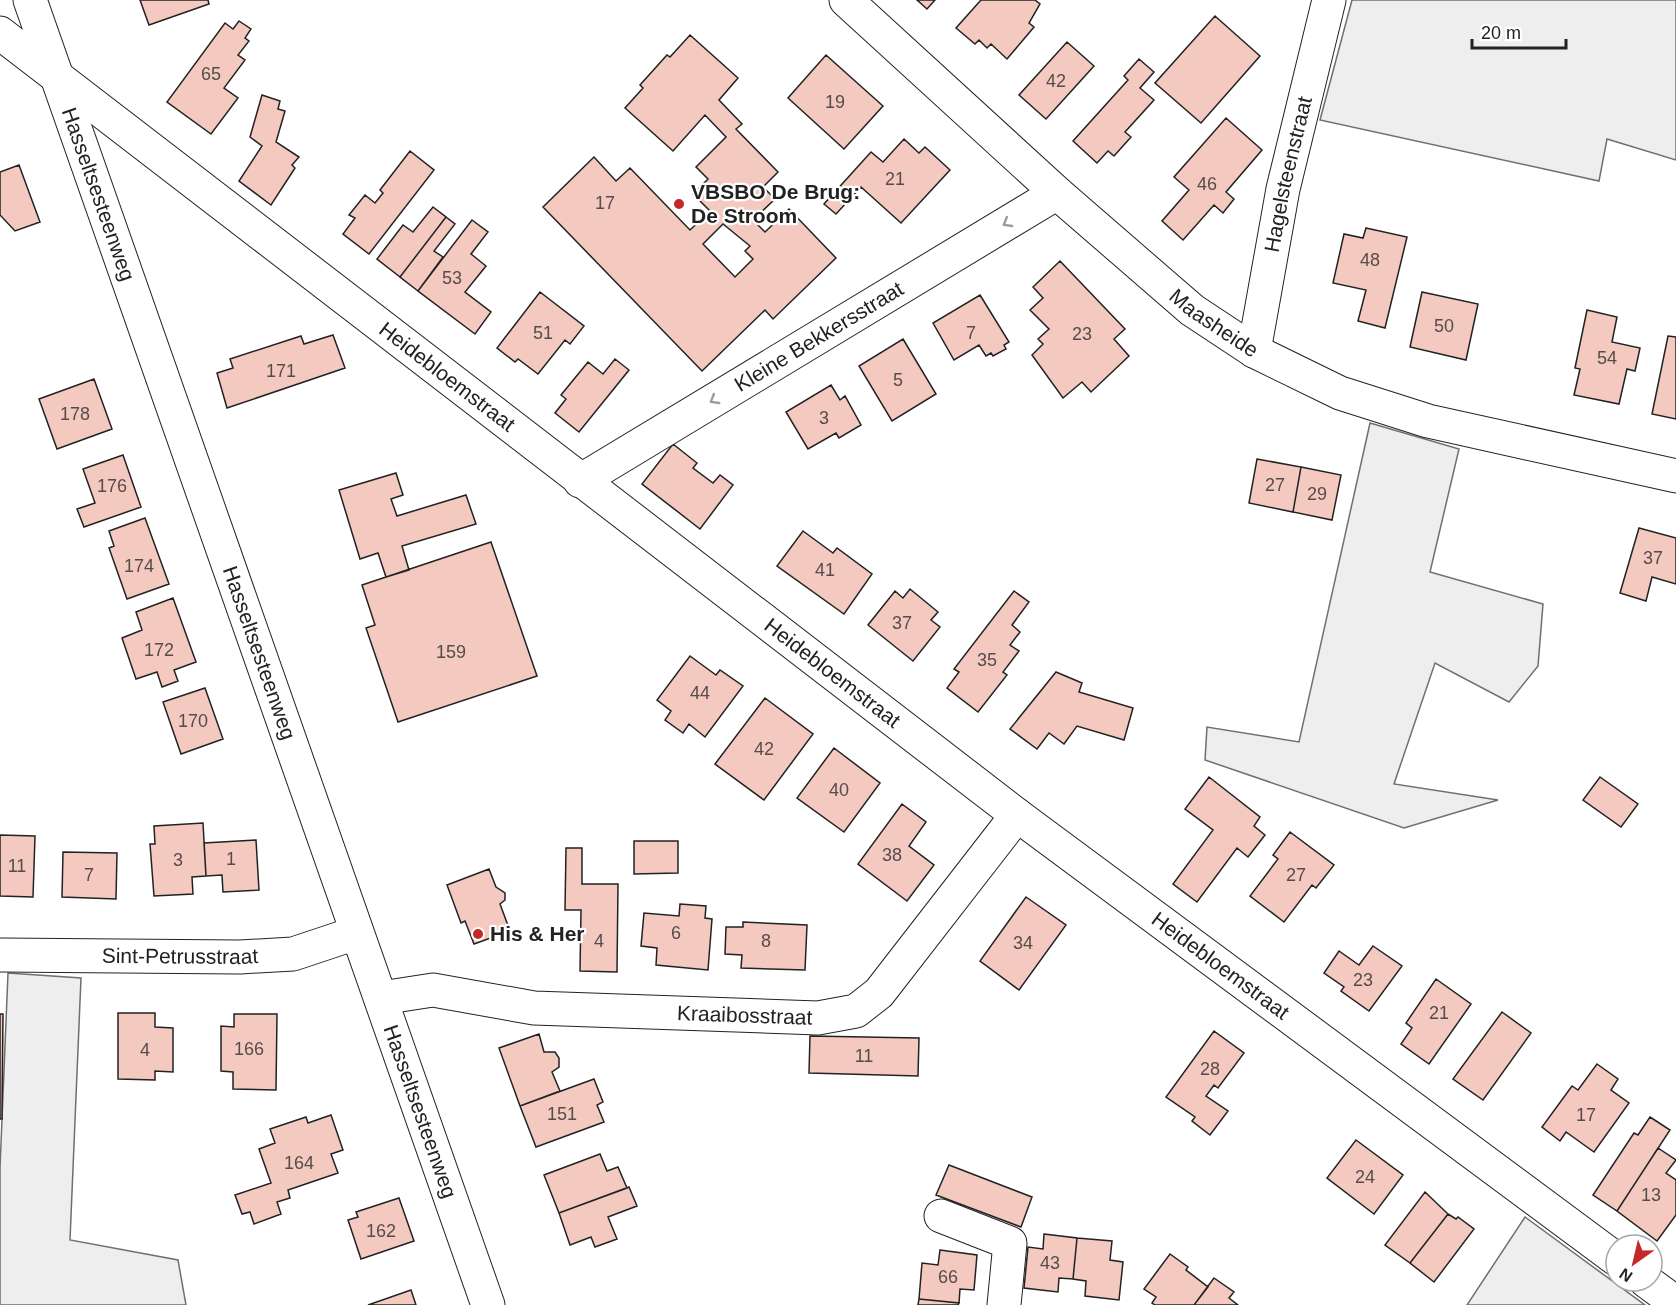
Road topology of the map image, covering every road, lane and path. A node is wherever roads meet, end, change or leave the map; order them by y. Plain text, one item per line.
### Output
1 (30, 0) edge
2 (846, 0) edge
3 (1329, 0) edge
4 (0, 33) edge
5 (57, 75) junction
6 (1057, 193) junction
7 (1254, 351) junction
8 (1676, 476) edge
9 (580, 482) junction
10 (1017, 815) junction
11 (356, 933) junction
12 (0, 955) edge
13 (381, 998) junction
14 (940, 1216) dead end
15 (1604, 1249) edge
16 (1662, 1293) edge
17 (1676, 1303) edge
18 (488, 1305) edge
19 (1004, 1305) edge

1 - 5 street, Hasseltsesteenweg
2 - 6 street, Maasheide
3 - 7 street, Hagelsteenstraat
4 - 5 street, Heidebloemstraat
5 - 9 street, Heidebloemstraat
5 - 11 street, Hasseltsesteenweg
6 - 7 street, Maasheide
6 -> 9 street, Kleine Bekkersstraat
7 - 8 street, Maasheide
9 - 10 street, Heidebloemstraat
10 - 13 street, Kraaibosstraat
10 - 15 street, Heidebloemstraat
11 - 12 street, Sint-Petrusstraat
11 - 13 street, Hasseltsesteenweg
13 - 18 street, Hasseltsesteenweg
14 - 19 street
16 - 17 street

